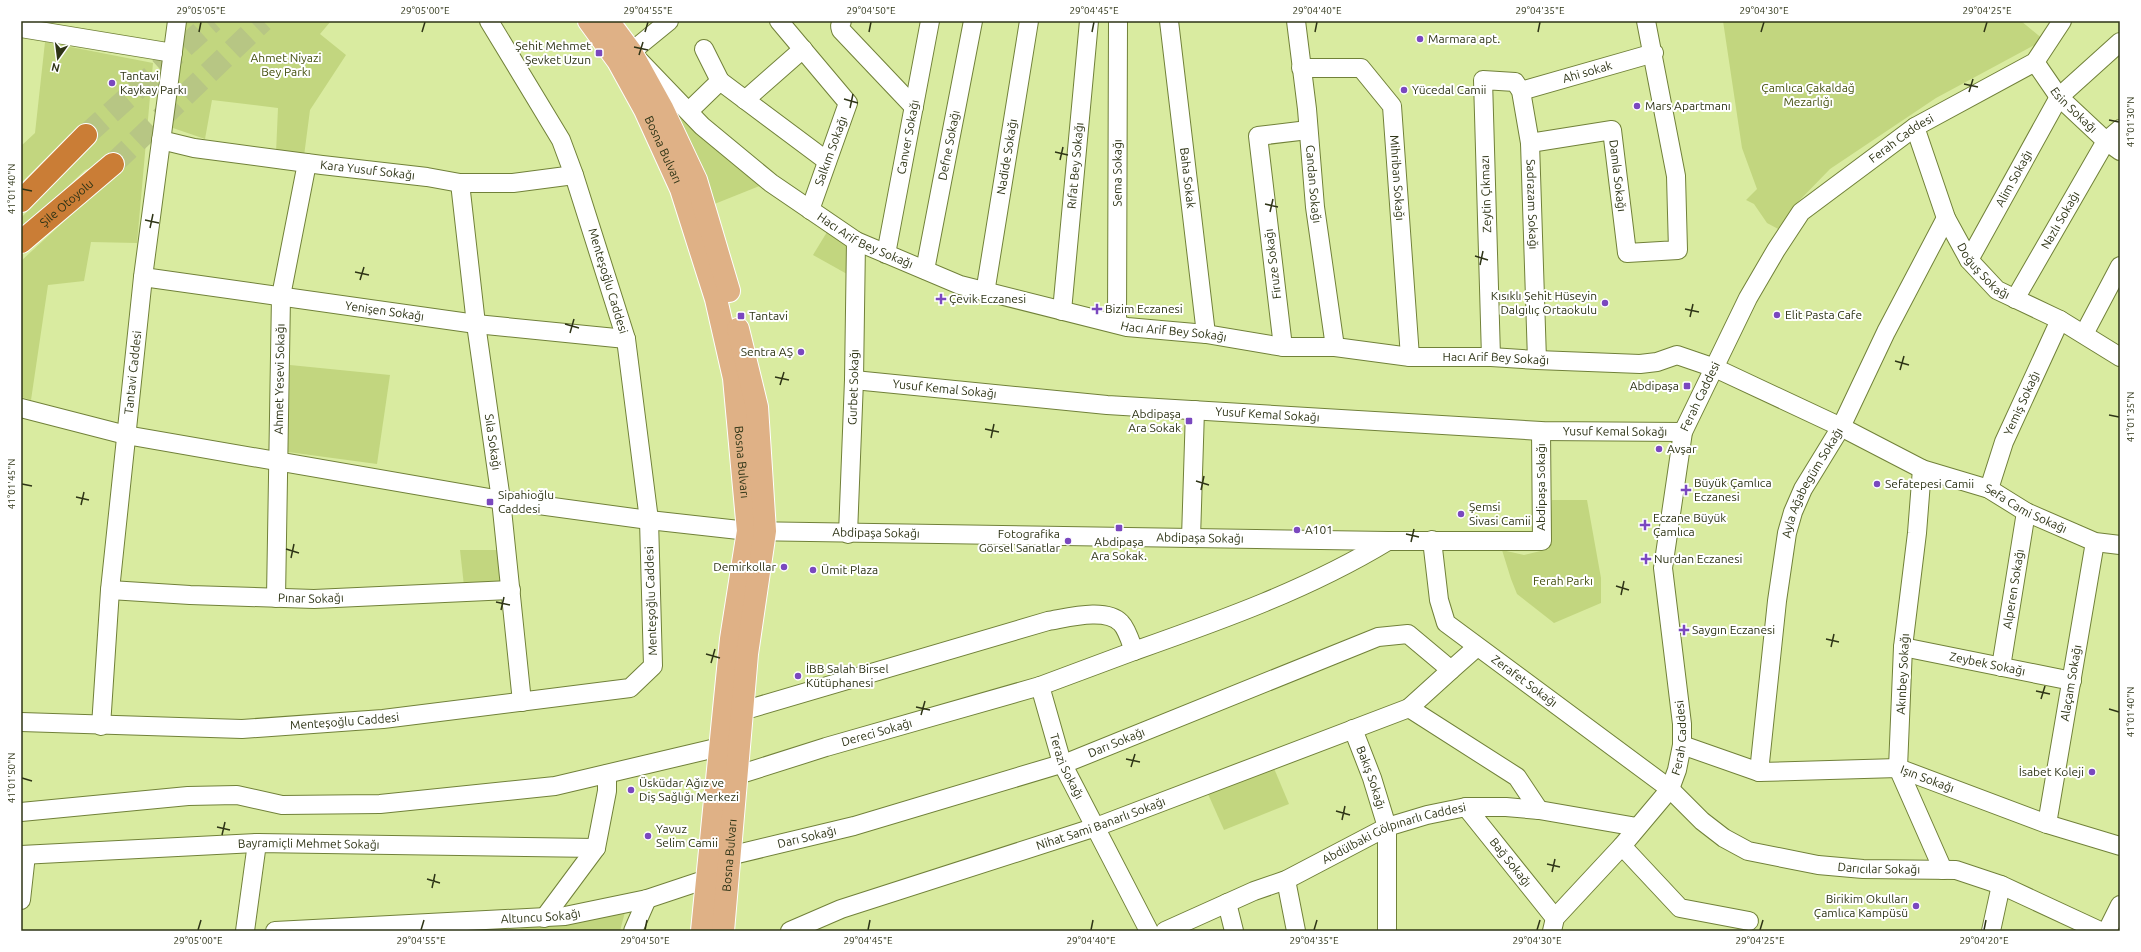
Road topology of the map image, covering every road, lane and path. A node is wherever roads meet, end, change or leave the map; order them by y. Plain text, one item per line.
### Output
1 (177, 21) edge
2 (489, 21) edge
3 (589, 21) edge
4 (608, 21) edge
5 (669, 21) edge
6 (779, 21) edge
7 (842, 21) edge
8 (930, 21) edge
9 (973, 21) edge
10 (1029, 21) edge
11 (1089, 21) edge
12 (1118, 21) edge
13 (1170, 21) edge
14 (1296, 21) edge
15 (1646, 21) edge
16 (2062, 21) edge
17 (21, 28) edge
18 (2120, 42) edge
19 (704, 49) dead end
20 (803, 49) junction
21 (631, 52) junction
22 (173, 53) junction
23 (1654, 53) junction
24 (2035, 62) junction
25 (1301, 68) junction
26 (720, 81) junction
27 (1521, 91) junction
28 (2059, 97) junction
29 (745, 100) junction
30 (914, 107) junction
31 (689, 111) junction
32 (1915, 127) junction
33 (2120, 128) edge
34 (1308, 130) junction
35 (86, 135) tunnel mouth
36 (162, 140) junction
37 (1530, 143) junction
38 (2113, 146) edge
39 (827, 161) junction
40 (307, 163) junction
41 (113, 164) tunnel mouth
42 (574, 175) junction
43 (460, 183) junction
44 (21, 201) edge
45 (810, 210) junction
46 (1946, 218) junction
47 (856, 241) junction
48 (21, 242) edge
49 (886, 254) junction
50 (1969, 260) junction
51 (2120, 266) edge
52 (925, 270) junction
53 (143, 277) junction
54 (986, 293) junction
55 (281, 296) junction
56 (2015, 300) junction
57 (1062, 311) junction
58 (2060, 320) junction
59 (476, 324) junction
60 (1117, 324) junction
61 (1206, 334) junction
62 (2084, 334) junction
63 (626, 339) junction
64 (1283, 347) junction
65 (1335, 347) junction
66 (1677, 355) joint
67 (1410, 357) junction
68 (1491, 357) junction
69 (2120, 357) edge
70 (1537, 360) junction
71 (1715, 368) junction
72 (854, 380) junction
73 (21, 408) edge
74 (1195, 410) junction
75 (1841, 427) junction
76 (1541, 431) junction
77 (1682, 432) junction
78 (126, 435) junction
79 (278, 460) junction
80 (1922, 469) junction
81 (1990, 489) junction
82 (501, 500) junction
83 (2026, 512) junction
84 (649, 520) junction
85 (757, 531) junction
86 (848, 534) junction
87 (1191, 538) junction
88 (1432, 540) junction
89 (1388, 541) junction
90 (2095, 542) junction
91 (2120, 545) edge
92 (110, 590) junction
93 (511, 590) junction
94 (276, 598) junction
95 (1477, 646) junction
96 (1902, 647) junction
97 (1134, 651) junction
98 (2001, 667) junction
99 (1451, 670) junction
100 (2072, 681) junction
101 (1040, 686) junction
102 (522, 702) junction
103 (1409, 708) junction
104 (742, 711) junction
105 (21, 722) edge
106 (101, 726) junction
107 (1353, 729) junction
108 (1682, 745) junction
109 (720, 747) junction
110 (1062, 763) junction
111 (1898, 768) junction
112 (1759, 772) junction
113 (607, 774) junction
114 (738, 775) junction
115 (1670, 789) junction
116 (1466, 807) junction
117 (1540, 810) junction
118 (21, 812) edge
119 (2047, 824) junction
120 (1637, 826) junction
121 (1096, 827) junction
122 (1387, 827) junction
123 (257, 844) junction
124 (1622, 846) junction
125 (2120, 846) edge
126 (596, 848) junction
127 (23, 855) edge
128 (729, 856) junction
129 (1943, 870) junction
130 (707, 880) junction
131 (1286, 880) junction
132 (2001, 885) junction
133 (646, 899) junction
134 (21, 900) edge
135 (1226, 903) junction
136 (2120, 905) edge
137 (544, 918) junction
138 (1749, 921) dead end
139 (1554, 924) edge
140 (245, 931) edge
141 (275, 931) edge
142 (634, 931) edge
143 (702, 931) edge
144 (723, 931) edge
145 (790, 931) edge
146 (1149, 931) edge
147 (1165, 931) edge
148 (1234, 931) edge
149 (1296, 931) edge
150 (1387, 931) edge
151 (1991, 931) edge
152 (2100, 931) edge
153 (2107, 931) edge

1 - 22 street, Tantavi Caddesi
2 - 42 street, Menteşoğlu Caddesi
3 - 85 main road, Bosna Bulvarı
4 - 21 main road, Bosna Bulvarı
5 - 21 street
6 - 20 street, Salkım Sokağı
7 - 30 street
8 - 30 street, Canver Sokağı
9 - 52 street, Defne Sokağı
10 - 54 street, Nadide Sokağı
11 - 57 street, Rıfat Bey Sokağı
12 - 60 street, Sema Sokağı
13 - 61 street, Baha Sokak
14 - 25 street, Candan Sokağı
15 - 23 street
16 - 24 street, Ferah Caddesi
17 - 22 street
18 - 28 street, Alim Sokağı
19 - 26 street
20 - 29 street
20 - 39 street, Salkım Sokağı
21 - 31 street, Hacı Arif Bey Sokağı
21 - 85 main road, Bosna Bulvarı
22 - 36 street, Tantavi Caddesi
23 - 27 street, Ahi sokak
23 - 37 street, Damla Sokağı
24 - 28 street, Esin Sokağı
24 - 32 street, Ferah Caddesi
25 - 34 street, Candan Sokağı
25 - 67 street, Mihriban Sokağı
26 - 29 street
26 - 31 street
27 - 37 street, Sadrazam Sokağı
27 - 68 street, Zeytin Çıkmazı
28 - 38 street, Esin Sokağı
28 - 50 street, Alim Sokağı
29 - 39 street
30 - 49 street, Canver Sokağı
31 - 45 street, Hacı Arif Bey Sokağı
32 - 46 street, Doğuş Sokağı
32 - 71 street, Ferah Caddesi
33 - 38 street, Nazlı Sokağı
34 - 64 street, Firuze Sokağı
34 - 65 street, Candan Sokağı
35 - 44 highway
36 - 40 street, Kara Yusuf Sokağı
36 - 53 street, Tantavi Caddesi
37 - 70 street, Sadrazam Sokağı
38 - 56 street, Nazlı Sokağı
39 - 45 street, Salkım Sokağı
40 - 43 street, Kara Yusuf Sokağı
40 - 55 street, Ahmet Yesevi Sokağı
41 - 48 highway, Şile Otoyolu
42 - 43 street, Kara Yusuf Sokağı
42 - 63 street, Menteşoğlu Caddesi
43 - 59 street, Sıla Sokağı
45 - 47 street, Hacı Arif Bey Sokağı
46 - 50 street, Doğuş Sokağı
46 - 75 street, Ayla Ağabegüm Sokağı
47 - 49 street, Hacı Arif Bey Sokağı
47 - 72 street, Gurbet Sokağı
49 - 52 street, Hacı Arif Bey Sokağı
50 - 56 street, Doğuş Sokağı
51 - 62 street
52 - 54 street, Hacı Arif Bey Sokağı
53 - 55 street, Yenişen Sokağı
53 - 78 street, Tantavi Caddesi
54 - 57 street, Hacı Arif Bey Sokağı
55 - 59 street, Yenişen Sokağı
55 - 79 street, Ahmet Yesevi Sokağı
56 - 58 street, Doğuş Sokağı
57 - 60 street, Hacı Arif Bey Sokağı
58 - 62 street, Doğuş Sokağı
58 - 81 street, Yemiş Sokağı
59 - 63 street, Yenişen Sokağı
59 - 82 street, Sıla Sokağı
60 - 61 street, Hacı Arif Bey Sokağı
61 - 64 street, Hacı Arif Bey Sokağı
62 - 69 street, Doğuş Sokağı
63 - 84 street, Menteşoğlu Caddesi
64 - 65 street, Hacı Arif Bey Sokağı
65 - 67 street, Hacı Arif Bey Sokağı
66 - 70 street, Hacı Arif Bey Sokağı
66 - 71 street, Sefa Cami Sokağı
67 - 68 street, Hacı Arif Bey Sokağı
68 - 70 street, Hacı Arif Bey Sokağı
71 - 75 street, Sefa Cami Sokağı
71 - 77 street, Ferah Caddesi
72 - 74 street, Yusuf Kemal Sokağı
72 - 86 street, Gurbet Sokağı
73 - 78 street, Abdipaşa Sokağı
74 - 76 street, Yusuf Kemal Sokağı
74 - 87 street
75 - 80 street, Sefa Cami Sokağı
75 - 112 street, Ayla Ağabegüm Sokağı
76 - 77 street, Yusuf Kemal Sokağı
76 - 88 street, Abdipaşa Sokağı
77 - 108 street, Ferah Caddesi
78 - 79 street, Abdipaşa Sokağı
78 - 92 street, Tantavi Caddesi
79 - 82 street, Abdipaşa Sokağı
79 - 94 street, Ahmet Yesevi Sokağı
80 - 81 street, Sefa Cami Sokağı
80 - 96 street, Akınbey Sokağı
81 - 83 street, Sefa Cami Sokağı
82 - 84 street, Abdipaşa Sokağı
82 - 93 street, Sıla Sokağı
83 - 90 street, Sefa Cami Sokağı
83 - 98 street, Alperen Sokağı
84 - 85 street, Abdipaşa Sokağı
84 - 102 street, Menteşoğlu Caddesi
85 - 86 street, Abdipaşa Sokağı
85 - 104 main road, Bosna Bulvarı
85 - 109 main road, Bosna Bulvarı
86 - 87 street, Abdipaşa Sokağı
87 - 89 street, Abdipaşa Sokağı
88 - 89 street, Abdipaşa Sokağı
88 - 95 street, Zerafet Sokağı
89 - 97 street
90 - 91 street, Sefa Cami Sokağı
90 - 100 street, Alaçam Sokağı
92 - 94 street, Pınar Sokağı
92 - 106 street, Tantavi Caddesi
93 - 94 street, Pınar Sokağı
93 - 102 street, Sıla Sokağı
95 - 99 street
95 - 115 street, Zerafet Sokağı
96 - 98 street, Zeybek Sokağı
96 - 111 street, Akınbey Sokağı
97 - 101 street
97 - 104 street
98 - 100 street, Zeybek Sokağı
99 - 103 street, Nihat Sami Banarlı Sokağı
99 - 110 street, Darı Sokağı
100 - 119 street, Alaçam Sokağı
101 - 110 street, Terazi Sokağı
101 - 114 street, Dereci Sokağı
102 - 106 street, Menteşoğlu Caddesi
103 - 107 street, Nihat Sami Banarlı Sokağı
103 - 117 street
104 - 114 main road, Bosna Bulvarı
105 - 106 street, Menteşoğlu Caddesi
107 - 121 street, Nihat Sami Banarlı Sokağı
107 - 122 street, Bakış Sokağı
108 - 112 street, Işın Sokağı
108 - 115 street, Ferah Caddesi
109 - 113 street
109 - 130 main road, Bosna Bulvarı
110 - 121 street, Terazi Sokağı
110 - 128 street, Darı Sokağı
111 - 112 street, Işın Sokağı
111 - 119 street, Işın Sokağı
111 - 129 street, Akınbey Sokağı
113 - 118 street
113 - 126 street
114 - 128 main road, Bosna Bulvarı
115 - 120 street, Ferah Caddesi
115 - 129 street, Darıcılar Sokağı
116 - 117 street, Abdülbaki Gölpınarlı Caddesi
116 - 122 street, Abdülbaki Gölpınarlı Caddesi
116 - 139 street, Bağ Sokağı
117 - 120 street, Abdülbaki Gölpınarlı Caddesi
119 - 125 street, Işın Sokağı
120 - 124 street, Ferah Caddesi
121 - 145 street, Nihat Sami Banarlı Sokağı
121 - 146 street, Terazi Sokağı
122 - 131 street, Abdülbaki Gölpınarlı Caddesi
122 - 150 street, Bakış Sokağı
123 - 126 street, Bayramiçli Mehmet Sokağı
123 - 127 street, Bayramiçli Mehmet Sokağı
123 - 140 street
124 - 138 street
124 - 139 street, Ferah Caddesi
126 - 137 street
127 - 134 street
128 - 144 main road, Bosna Bulvarı
129 - 132 street, Darıcılar Sokağı
130 - 133 street, Altuncu Sokağı
130 - 143 main road, Bosna Bulvarı
131 - 135 street, Abdülbaki Gölpınarlı Caddesi
131 - 149 street
132 - 151 street
132 - 152 street, Darıcılar Sokağı
133 - 137 street, Altuncu Sokağı
133 - 142 street
135 - 147 street, Abdülbaki Gölpınarlı Caddesi
135 - 148 street
136 - 153 street
137 - 141 street, Altuncu Sokağı

